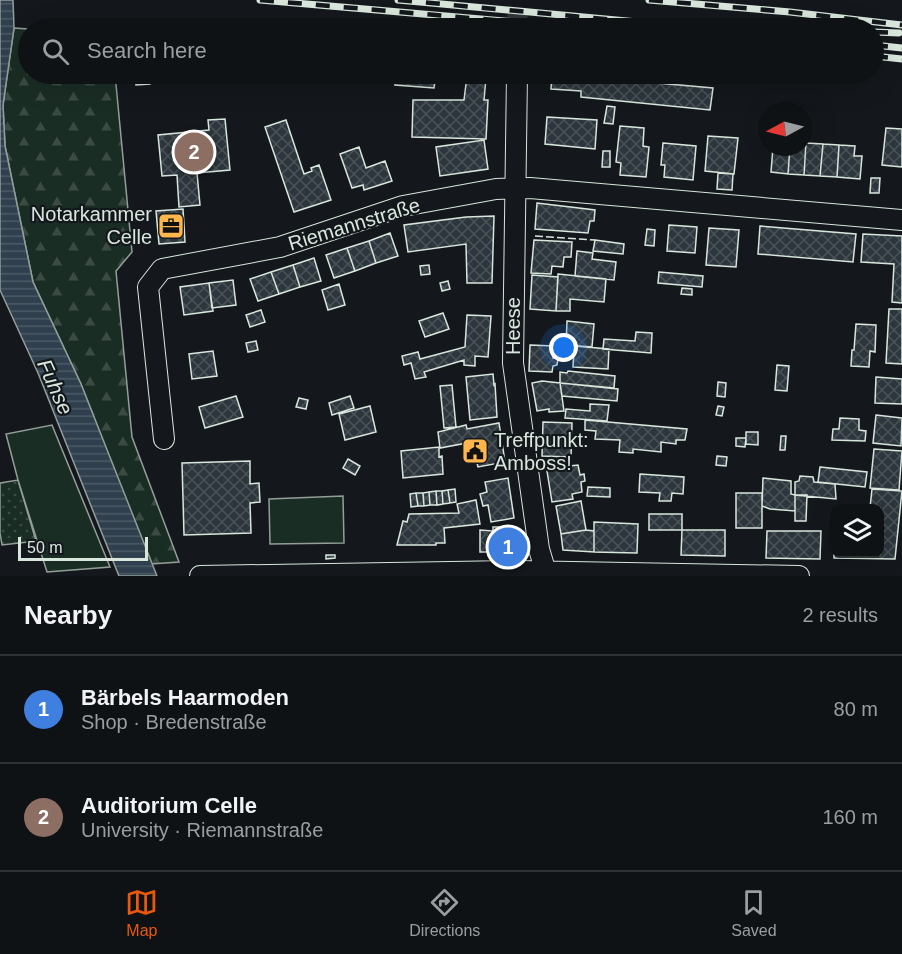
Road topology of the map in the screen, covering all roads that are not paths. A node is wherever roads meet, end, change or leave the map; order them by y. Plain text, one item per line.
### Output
1 (517, 84) edge
2 (514, 189) junction
3 (902, 220) edge
4 (164, 440) dead end
5 (546, 574) edge
6 (200, 576) edge
7 (799, 576) edge

1 - 2 street, Heese
2 - 3 street, Riemannstraße
2 - 4 street, Riemannstraße
2 - 5 street, Heese
5 - 6 street
5 - 7 street

